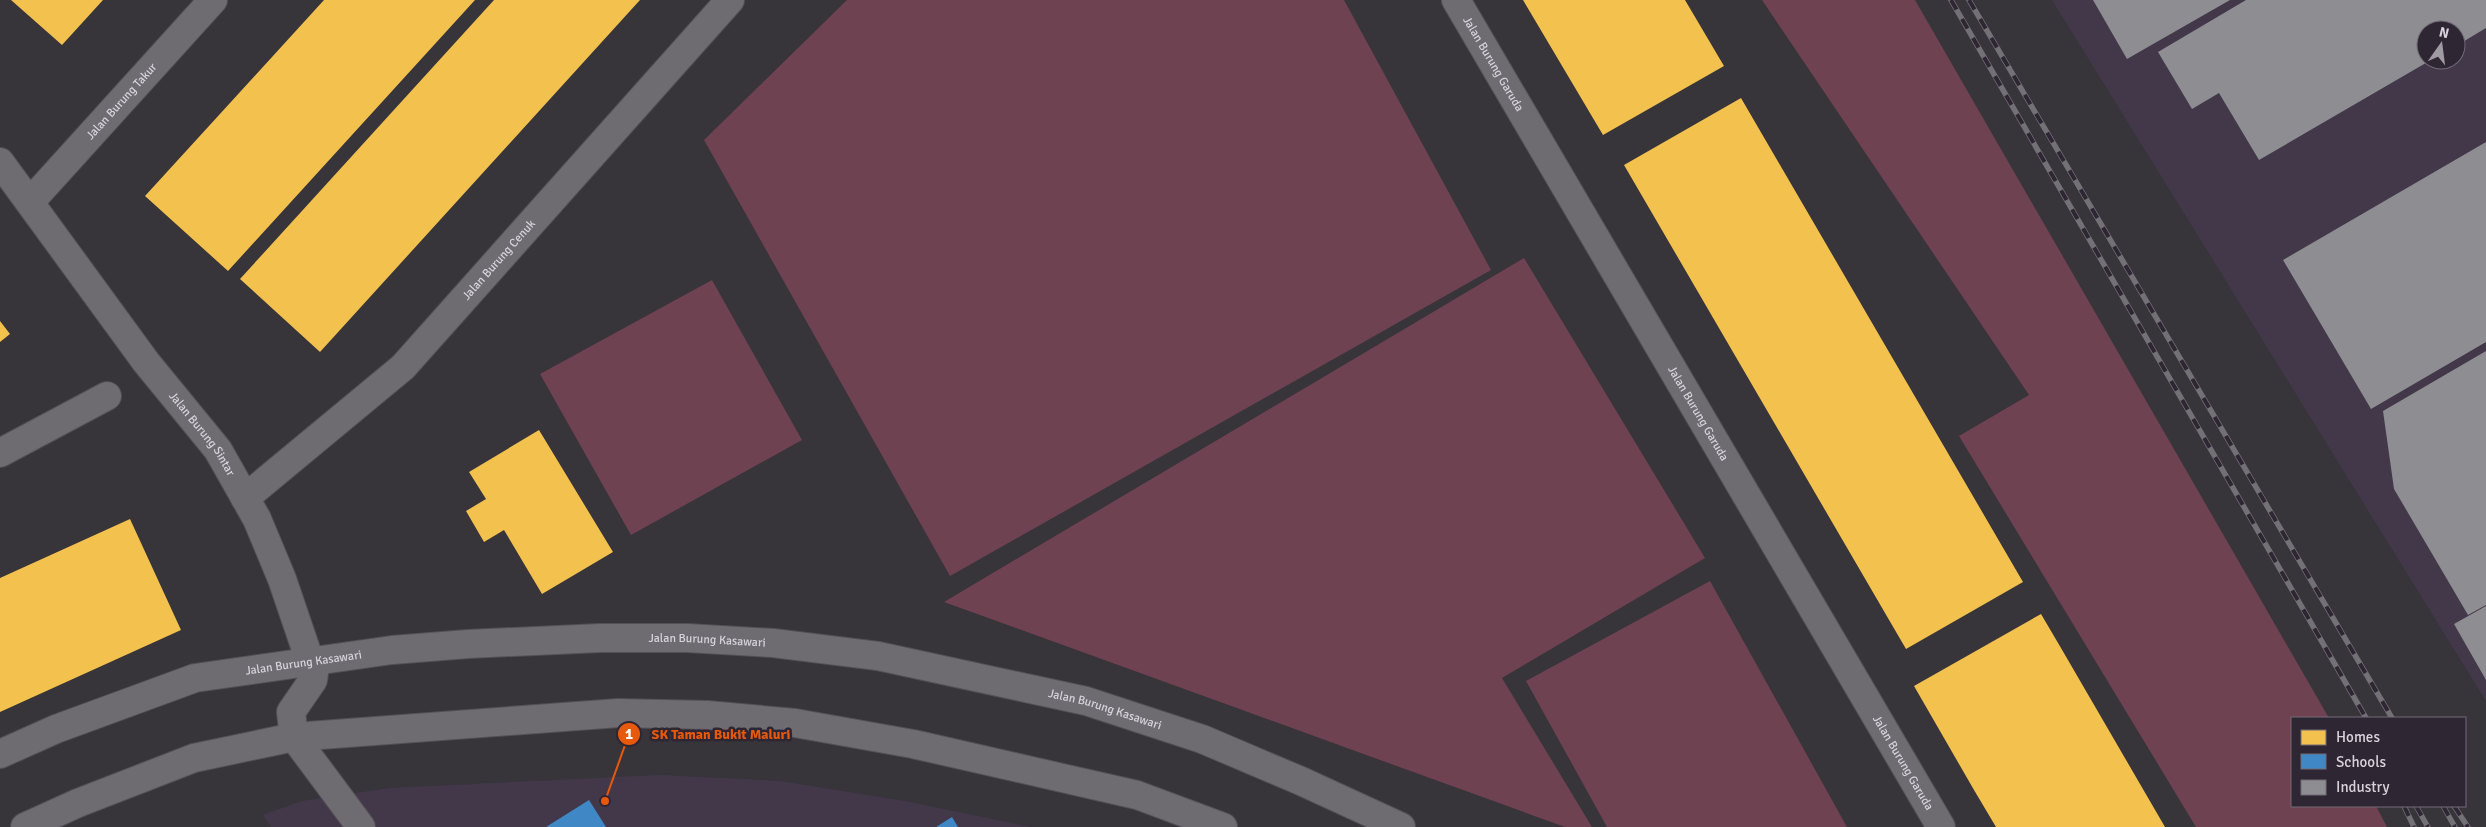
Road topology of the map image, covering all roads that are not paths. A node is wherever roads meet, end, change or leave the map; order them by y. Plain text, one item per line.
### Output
1 (213, 0) edge
2 (730, 0) edge
3 (1456, 0) edge
4 (0, 162) edge
5 (30, 202) junction
6 (107, 396) dead end
7 (0, 453) edge
8 (245, 498) junction
9 (311, 661) junction
10 (294, 737) junction
11 (0, 754) edge
12 (25, 827) edge
13 (361, 827) edge
14 (1223, 827) edge
15 (1401, 827) edge
16 (1941, 827) edge

1 - 5 street, Jalan Burung Takur
2 - 8 street, Jalan Burung Cenuk
3 - 16 street, Jalan Burung Garuda
4 - 5 street, Jalan Burung Sintar
5 - 8 street, Jalan Burung Sintar
6 - 7 street
8 - 9 street, Jalan Burung Sintar
9 - 10 street, Jalan Burung Sintar
9 - 11 street, Jalan Burung Kasawari
9 - 15 street, Jalan Burung Kasawari
10 - 12 street
10 - 13 street
10 - 14 street

